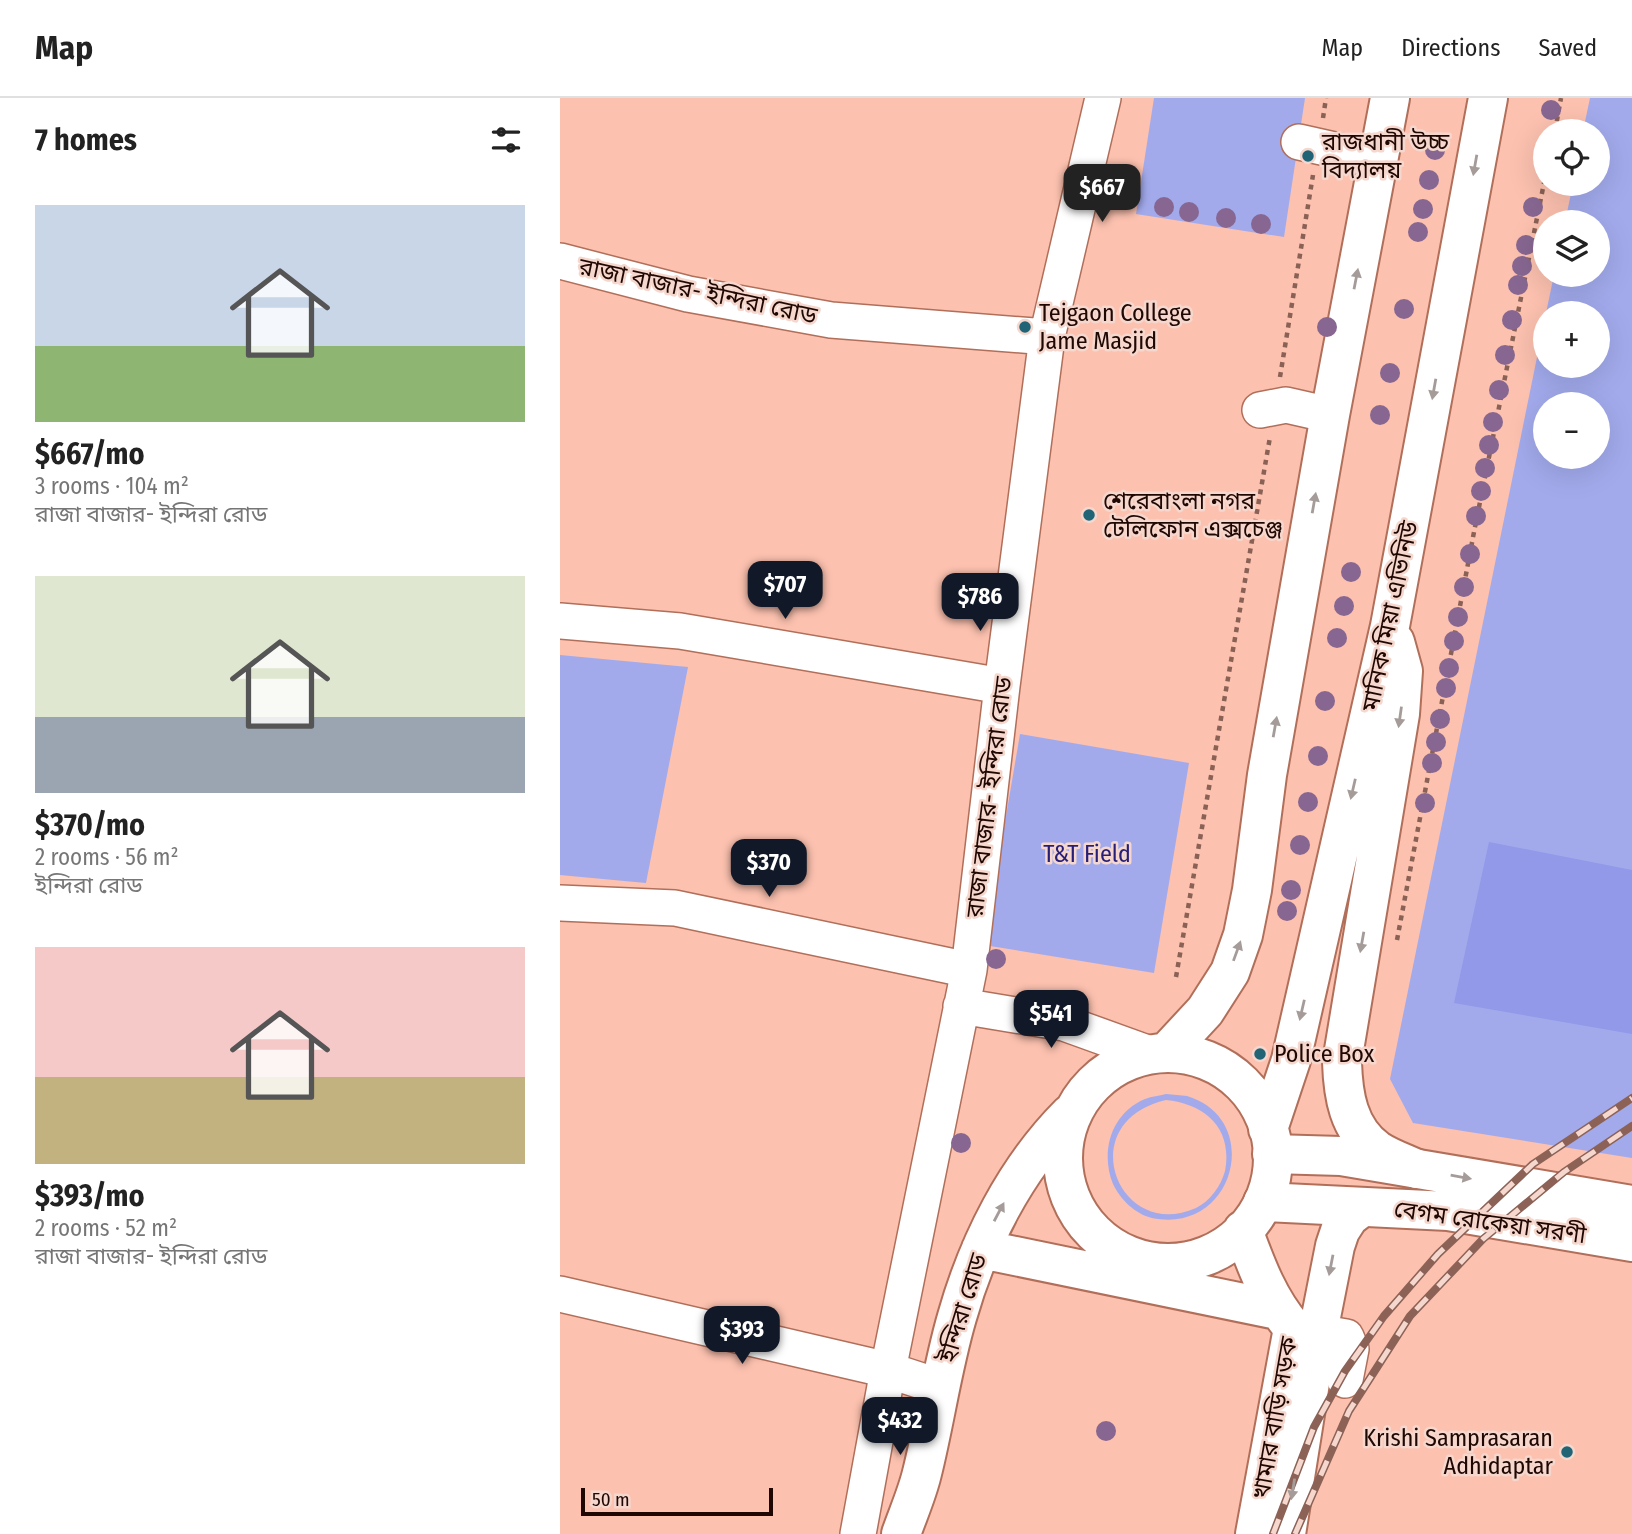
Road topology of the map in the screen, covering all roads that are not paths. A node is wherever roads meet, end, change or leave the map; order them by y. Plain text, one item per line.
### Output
1 (1103, 98) edge
2 (1391, 98) edge
3 (1488, 98) edge
4 (1309, 144) road end
5 (1379, 160) junction
6 (560, 261) edge
7 (1046, 337) junction
8 (1268, 409) road end
9 (1330, 415) junction
10 (560, 621) edge
11 (1390, 626) junction
12 (1002, 686) junction
13 (560, 903) edge
14 (969, 970) junction
15 (961, 1006) junction
16 (1158, 1053) junction
17 (1077, 1107) junction
18 (1270, 1142) junction
19 (1417, 1170) junction
20 (1632, 1205) edge
21 (1362, 1207) junction
22 (1253, 1216) junction
23 (1632, 1242) edge
24 (981, 1249) junction
25 (560, 1294) edge
26 (1296, 1323) junction
27 (888, 1370) junction
28 (1345, 1380) dead end
29 (940, 1387) junction
30 (858, 1534) edge
31 (901, 1534) edge
32 (1255, 1534) edge
33 (1286, 1534) edge

1 - 7 street, রাজা বাজার- ইন্দিরা রোড
2 - 5 main road
3 -> 11 main road, মানিক মিয়া এভিনিউ
4 - 5 street
9 -> 5 main road
6 - 7 street, রাজা বাজার- ইন্দিরা রোড
7 - 12 street, রাজা বাজার- ইন্দিরা রোড
8 - 9 street
16 -> 9 main road
10 - 12 street
11 -> 18 main road, মানিক মিয়া এভিনিউ
11 -> 19 main road
12 - 14 street, রাজা বাজার- ইন্দিরা রোড
13 - 14 street
14 - 15 street, রাজা বাজার- ইন্দিরা রোড
15 - 16 street
15 - 27 street, রাজা বাজার- ইন্দিরা রোড
16 - 17 main road
16 - 18 main road
17 - 22 main road
24 -> 17 main road, ইন্দিরা রোড
18 - 19 main road, বেগম রোকেয়া সরণী
18 - 22 main road
19 -> 20 main road, বেগম রোকেয়া সরণী
21 - 22 main road, বেগম রোকেয়া সরণী
21 - 23 main road, বেগম রোকেয়া সরণী
21 -> 26 main road
22 - 26 main road, খামার বাড়ি সড়ক
24 - 26 main road
24 - 29 main road, ইন্দিরা রোড
25 - 27 street
26 - 28 street
26 - 32 main road, খামার বাড়ি সড়ক
26 -> 33 main road
27 - 29 street
27 - 30 street
29 - 31 main road, ইন্দিরা রোড

